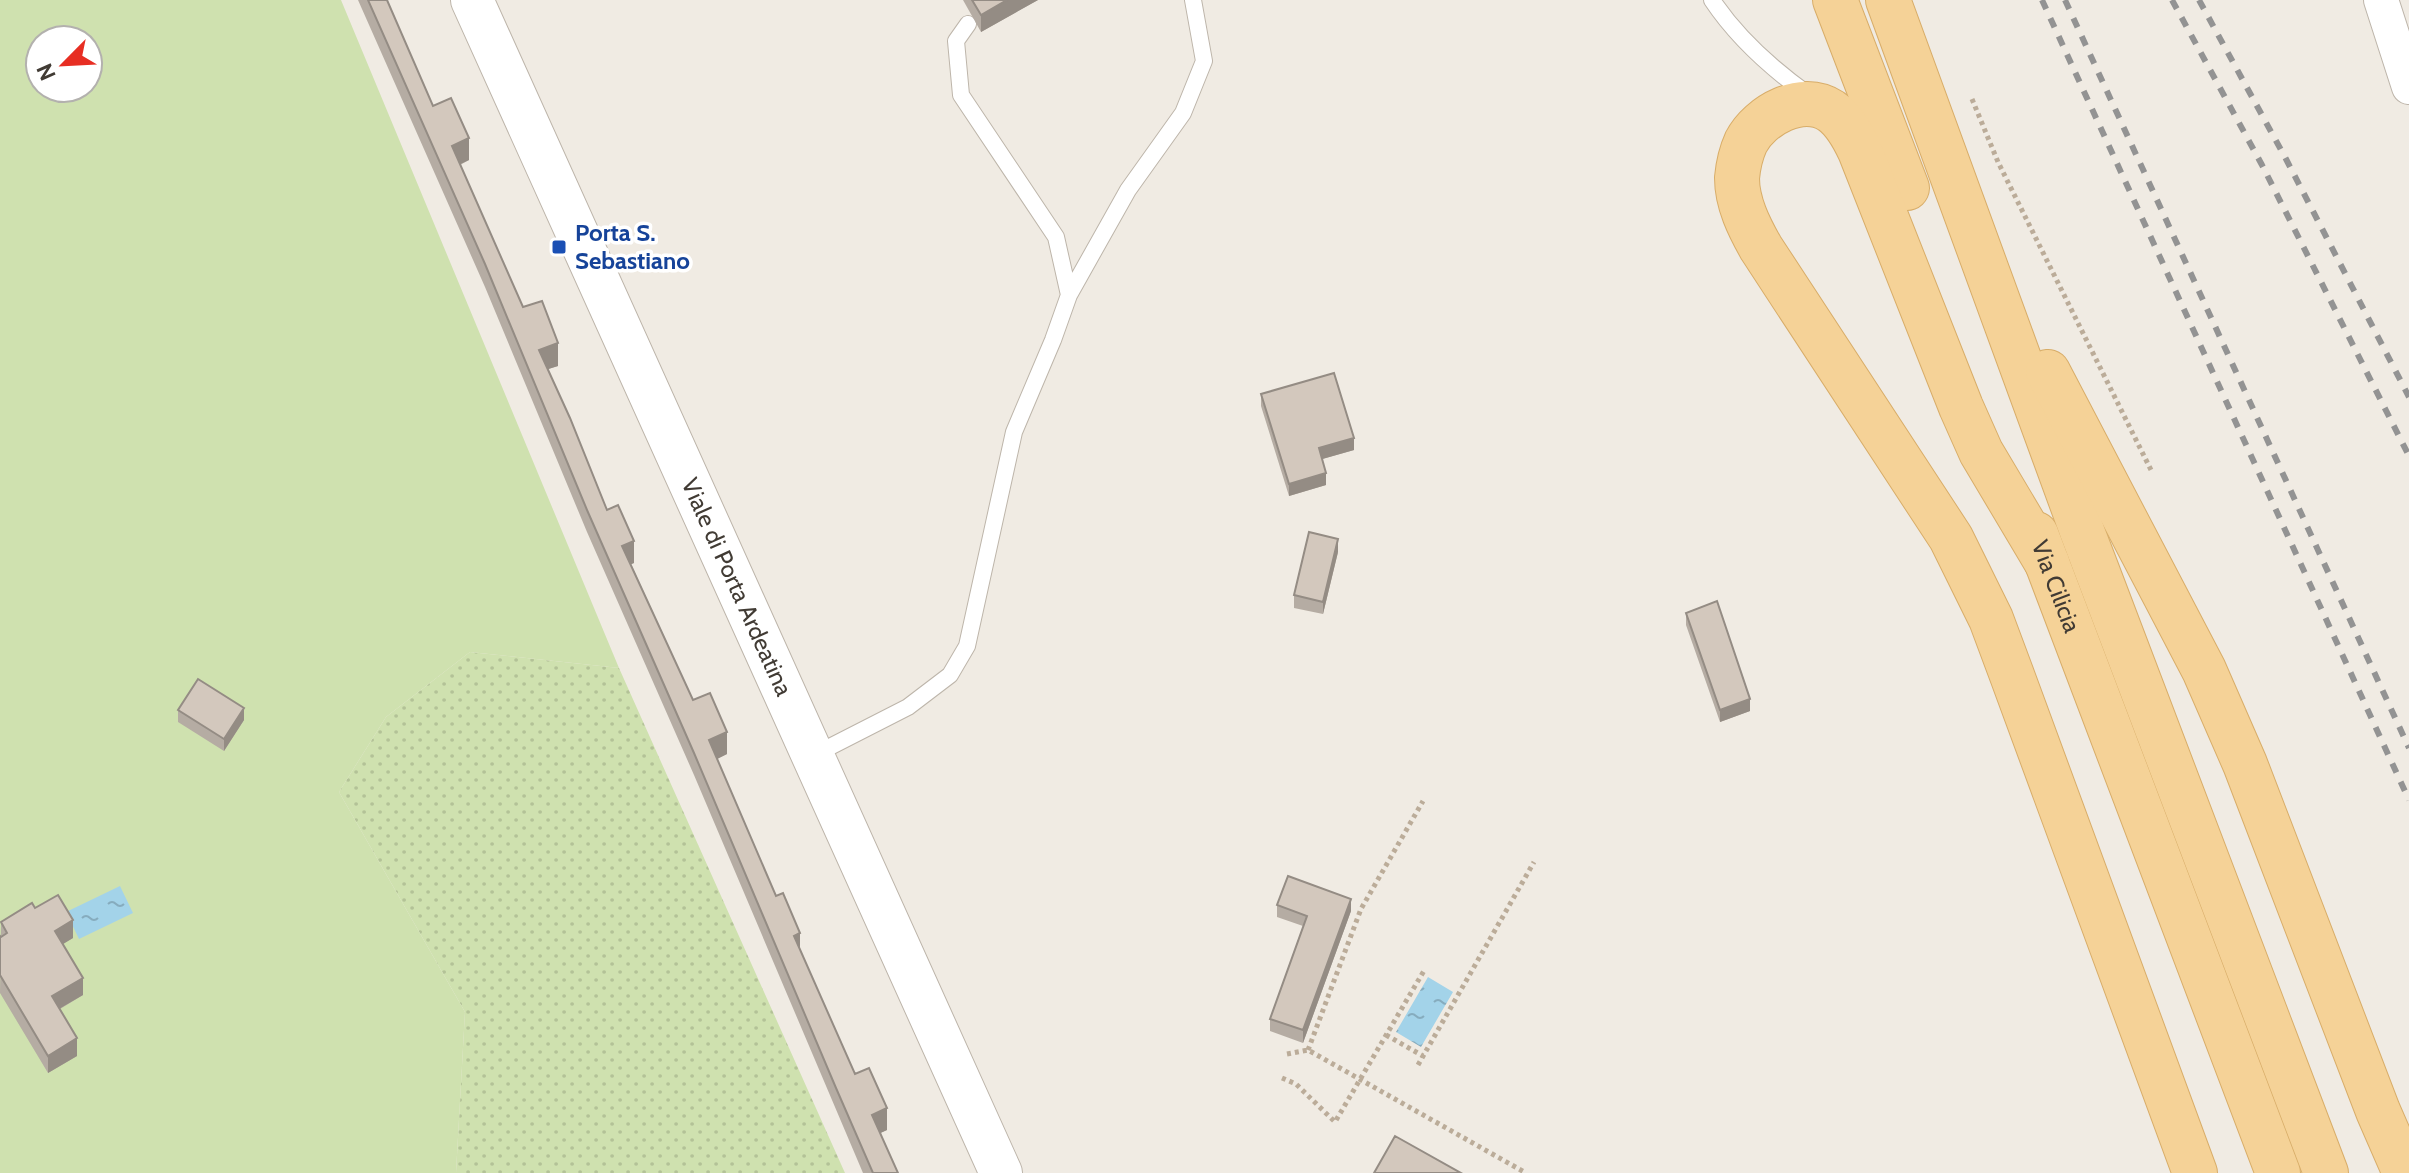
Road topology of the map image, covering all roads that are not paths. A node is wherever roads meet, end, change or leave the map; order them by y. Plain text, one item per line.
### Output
1 (472, 0) edge
2 (1193, 0) edge
3 (1712, 0) edge
4 (1835, 0) edge
5 (1888, 0) edge
6 (2381, 0) edge
7 (968, 24) dead end
8 (2409, 87) edge
9 (1829, 110) junction
10 (1974, 232) junction
11 (1069, 295) junction
12 (2047, 563) junction
13 (813, 756) junction
14 (1001, 1173) edge
15 (2195, 1173) edge
16 (2278, 1173) edge
17 (2326, 1173) edge
18 (2405, 1173) edge

1 - 13 street, Viale di Porta Ardeatina
2 - 11 lane
3 - 9 lane
4 - 12 main road, Via Cilicia
5 - 10 main road, Via Cilicia
6 - 8 street
7 - 11 lane
9 - 12 main road
9 - 15 main road
10 - 17 main road, Via Cilicia
10 - 18 main road
11 - 13 lane
12 - 16 main road, Via Cilicia
13 - 14 street, Viale di Porta Ardeatina

